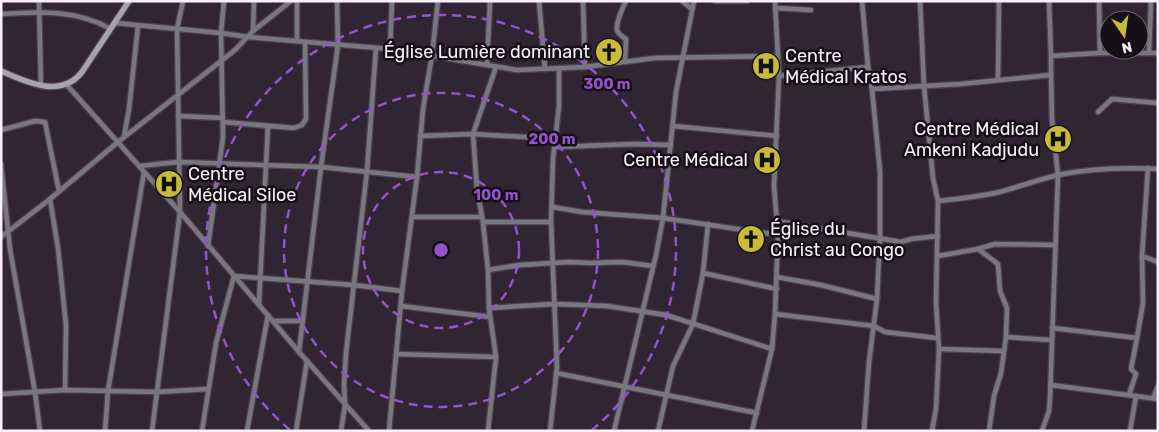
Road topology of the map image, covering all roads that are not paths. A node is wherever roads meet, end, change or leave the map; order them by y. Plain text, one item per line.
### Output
1 (39, 1) edge
2 (129, 1) edge
3 (183, 1) edge
4 (224, 1) edge
5 (254, 1) edge
6 (291, 1) edge
7 (297, 1) edge
8 (337, 1) edge
9 (392, 1) edge
10 (438, 1) edge
11 (490, 1) edge
12 (539, 1) edge
13 (583, 1) edge
14 (626, 1) edge
15 (682, 1) edge
16 (694, 1) edge
17 (715, 1) edge
18 (747, 1) edge
19 (775, 1) edge
20 (862, 1) edge
21 (920, 1) edge
22 (999, 1) edge
23 (1049, 1) edge
24 (1151, 1) edge
25 (775, 8) junction
26 (692, 9) junction
27 (811, 10) dead end
28 (38, 11) junction
29 (1, 14) edge
30 (113, 26) junction
31 (138, 26) junction
32 (177, 30) junction
33 (253, 31) junction
34 (221, 33) junction
35 (248, 37) junction
36 (297, 41) junction
37 (305, 42) junction
38 (338, 45) junction
39 (376, 48) junction
40 (390, 49) junction
41 (1099, 53) edge
42 (1149, 53) joint
43 (1158, 53) edge
44 (432, 55) junction
45 (778, 56) junction
46 (1051, 56) junction
47 (682, 58) junction
48 (221, 61) junction
49 (625, 61) junction
50 (487, 65) junction
51 (496, 67) junction
52 (585, 67) junction
53 (868, 67) junction
54 (559, 68) junction
55 (545, 69) junction
56 (1, 71) edge
57 (1051, 75) junction
58 (779, 76) junction
59 (998, 80) junction
60 (66, 84) junction
61 (41, 86) junction
62 (924, 86) junction
63 (872, 89) junction
64 (177, 96) junction
65 (1158, 103) edge
66 (1098, 112) dead end
67 (178, 116) junction
68 (223, 120) junction
69 (268, 126) junction
70 (673, 126) junction
71 (1, 130) edge
72 (474, 134) junction
73 (420, 136) junction
74 (777, 136) junction
75 (124, 137) junction
76 (556, 139) junction
77 (118, 142) junction
78 (671, 145) junction
79 (555, 147) junction
80 (178, 162) junction
81 (1, 164) edge
82 (219, 165) junction
83 (139, 166) junction
84 (266, 166) junction
85 (321, 167) junction
86 (1148, 168) junction
87 (1158, 169) edge
88 (367, 171) junction
89 (144, 172) junction
90 (1058, 175) junction
91 (417, 177) junction
92 (59, 191) junction
93 (50, 199) junction
94 (938, 201) junction
95 (552, 207) junction
96 (180, 212) junction
97 (412, 217) junction
98 (663, 218) junction
99 (483, 220) junction
100 (776, 221) junction
101 (551, 222) junction
102 (708, 224) junction
103 (8, 232) junction
104 (778, 235) junction
105 (938, 236) junction
106 (1, 237) edge
107 (880, 238) junction
108 (1055, 245) junction
109 (208, 246) junction
110 (978, 250) junction
111 (938, 256) junction
112 (1142, 256) junction
113 (1158, 262) edge
114 (554, 263) junction
115 (654, 266) junction
116 (488, 270) junction
117 (703, 273) junction
118 (234, 276) junction
119 (777, 277) junction
120 (260, 279) junction
121 (307, 281) junction
122 (354, 285) junction
123 (777, 289) junction
124 (402, 291) junction
125 (877, 299) junction
126 (259, 303) junction
127 (555, 304) junction
128 (401, 306) junction
129 (489, 308) junction
130 (642, 311) junction
131 (775, 314) junction
132 (268, 315) junction
133 (490, 317) junction
134 (273, 321) junction
135 (302, 321) junction
136 (693, 324) junction
137 (874, 326) junction
138 (1052, 328) junction
139 (1006, 337) junction
140 (937, 338) junction
141 (1137, 338) junction
142 (1051, 340) junction
143 (938, 348) junction
144 (772, 349) junction
145 (299, 352) junction
146 (1003, 352) junction
147 (396, 354) junction
148 (496, 357) junction
149 (307, 360) junction
150 (556, 373) junction
151 (1051, 385) junction
152 (1158, 386) edge
153 (624, 387) junction
154 (208, 389) junction
155 (65, 390) junction
156 (108, 391) junction
157 (35, 392) junction
158 (156, 392) junction
159 (1, 394) edge
160 (1130, 395) junction
161 (667, 396) junction
162 (1136, 396) junction
163 (1155, 399) edge
164 (345, 405) junction
165 (757, 412) junction
166 (40, 431) edge
167 (105, 431) edge
168 (152, 431) edge
169 (202, 431) edge
170 (247, 431) edge
171 (296, 431) edge
172 (341, 431) edge
173 (369, 431) edge
174 (389, 431) edge
175 (488, 431) edge
176 (550, 431) edge
177 (614, 431) edge
178 (658, 431) edge
179 (752, 431) edge
180 (864, 431) edge
181 (932, 431) edge
182 (989, 431) edge
183 (1042, 431) edge
184 (1130, 431) edge

1 - 28 street
2 - 30 main road
3 - 32 street
4 - 34 street
5 - 33 street
6 - 33 street
7 - 36 street
8 - 38 street
9 - 40 street
10 - 44 street
11 - 50 street
12 - 55 street
13 - 52 street
14 - 49 street
15 - 26 street
16 - 26 street
17 - 18 street
19 - 25 street
20 - 53 street
21 - 62 street
22 - 59 street
23 - 46 street
24 - 42 street
25 - 27 street
25 - 45 street
26 - 47 street
28 - 29 street
28 - 30 street
28 - 61 street
30 - 31 street
30 - 60 main road
31 - 32 street
31 - 75 street
32 - 34 street
32 - 64 street
33 - 35 street
34 - 35 street
34 - 48 street
35 - 36 street
35 - 48 street
36 - 37 street
37 - 38 street
37 - 69 street
38 - 39 street
38 - 85 street
39 - 40 street
39 - 88 street
40 - 44 street
41 - 46 street
42 - 43 street
44 - 50 street
44 - 73 street
45 - 47 street
45 - 58 street
46 - 57 street
47 - 49 street
47 - 70 street
48 - 64 street
48 - 68 street
49 - 52 street
50 - 51 street
51 - 55 street
51 - 72 street
52 - 54 street
53 - 58 street
53 - 63 street
54 - 55 street
54 - 76 street
56 - 61 main road
57 - 59 street
57 - 90 street
58 - 74 street
59 - 62 street
60 - 61 main road
60 - 77 street
62 - 63 street
62 - 94 street
63 - 107 street
64 - 67 street
64 - 75 street
65 - 66 street
67 - 68 street
67 - 80 street
68 - 69 street
68 - 82 street
69 - 84 street
70 - 74 street
70 - 78 street
71 - 92 street
72 - 73 street
72 - 76 street
72 - 99 street
73 - 91 street
74 - 100 street
75 - 77 street
76 - 79 street
77 - 83 street
77 - 92 street
78 - 79 street
78 - 98 street
79 - 95 street
80 - 82 street
80 - 83 street
80 - 96 street
81 - 103 street
82 - 84 street
82 - 109 street
83 - 89 street
84 - 85 street
84 - 120 street
85 - 88 street
85 - 121 street
86 - 87 street
86 - 90 street
86 - 112 street
88 - 91 street
88 - 122 street
89 - 96 street
89 - 156 street
90 - 94 street
90 - 108 street
91 - 97 street
92 - 93 street
93 - 103 street
93 - 155 street
94 - 105 street
95 - 98 street
95 - 101 street
96 - 109 street
96 - 158 street
97 - 99 street
97 - 124 street
98 - 102 street
98 - 115 street
99 - 101 street
99 - 116 street
100 - 104 street
100 - 107 street
101 - 114 street
102 - 104 street
102 - 117 street
103 - 106 street
103 - 157 street
104 - 119 street
105 - 107 street
105 - 111 street
107 - 125 street
108 - 110 street
108 - 138 street
109 - 118 street
110 - 111 street
110 - 139 street
111 - 140 street
112 - 113 street
112 - 141 street
114 - 115 street
114 - 116 street
114 - 127 street
115 - 130 street
116 - 129 street
117 - 123 street
117 - 136 street
118 - 120 street
118 - 126 street
118 - 154 street
119 - 123 street
119 - 125 street
120 - 121 street
120 - 126 street
121 - 122 street
121 - 135 street
122 - 124 street
122 - 164 street
123 - 131 street
124 - 128 street
125 - 137 street
126 - 132 street
127 - 129 street
127 - 130 street
127 - 150 street
128 - 133 street
128 - 147 street
129 - 133 street
130 - 136 street
130 - 153 street
131 - 137 street
131 - 144 street
132 - 134 street
132 - 170 street
133 - 148 street
134 - 135 street
134 - 145 street
135 - 145 street
136 - 144 street
136 - 161 street
137 - 140 street
137 - 180 street
138 - 141 street
138 - 142 street
139 - 142 street
139 - 146 street
140 - 143 street
141 - 160 street
142 - 151 street
143 - 146 street
143 - 181 street
144 - 165 street
145 - 149 street
146 - 182 street
147 - 148 street
147 - 174 street
148 - 175 street
149 - 164 street
149 - 171 street
150 - 153 street
150 - 176 street
151 - 160 street
151 - 183 street
152 - 163 street
153 - 161 street
153 - 177 street
154 - 158 street
154 - 169 street
155 - 156 street
155 - 157 street
156 - 158 street
156 - 167 street
157 - 159 street
157 - 166 street
158 - 168 street
160 - 162 street
161 - 165 street
161 - 178 street
162 - 163 street
162 - 184 street
164 - 172 street
164 - 173 street
165 - 179 street

